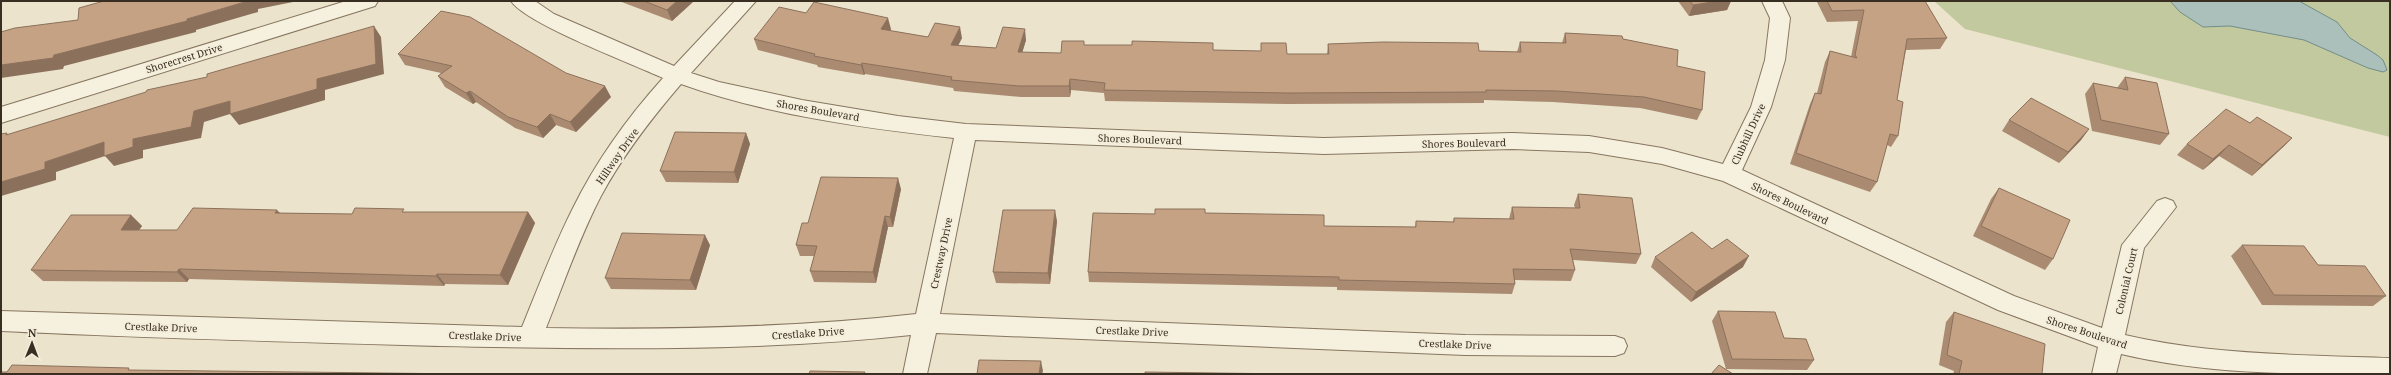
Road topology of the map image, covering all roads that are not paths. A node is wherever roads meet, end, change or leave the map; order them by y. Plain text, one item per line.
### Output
1 (368, 1) edge
2 (521, 1) edge
3 (746, 1) edge
4 (1772, 1) edge
5 (676, 74) junction
6 (1, 115) edge
7 (966, 132) junction
8 (1729, 174) junction
9 (2165, 206) dead end
10 (1, 321) edge
11 (926, 323) junction
12 (530, 338) junction
13 (2112, 342) junction
14 (1615, 346) dead end
15 (2390, 369) edge
16 (915, 374) edge
17 (2104, 374) edge

1 - 6 street, Shorecrest Drive
2 - 5 street, Shores Boulevard
3 - 5 street, Hillway Drive
4 - 8 street, Clubhill Drive
5 - 7 street, Shores Boulevard
5 - 12 street, Hillway Drive
7 - 8 street, Shores Boulevard
7 - 11 street, Crestway Drive
8 - 13 street, Shores Boulevard
9 - 13 street, Colonial Court
10 - 12 street, Crestlake Drive
11 - 12 street, Crestlake Drive
11 - 14 street, Crestlake Drive
11 - 16 street, Crestway Drive
13 - 15 street, Shores Boulevard
13 - 17 street, Colonial Court

